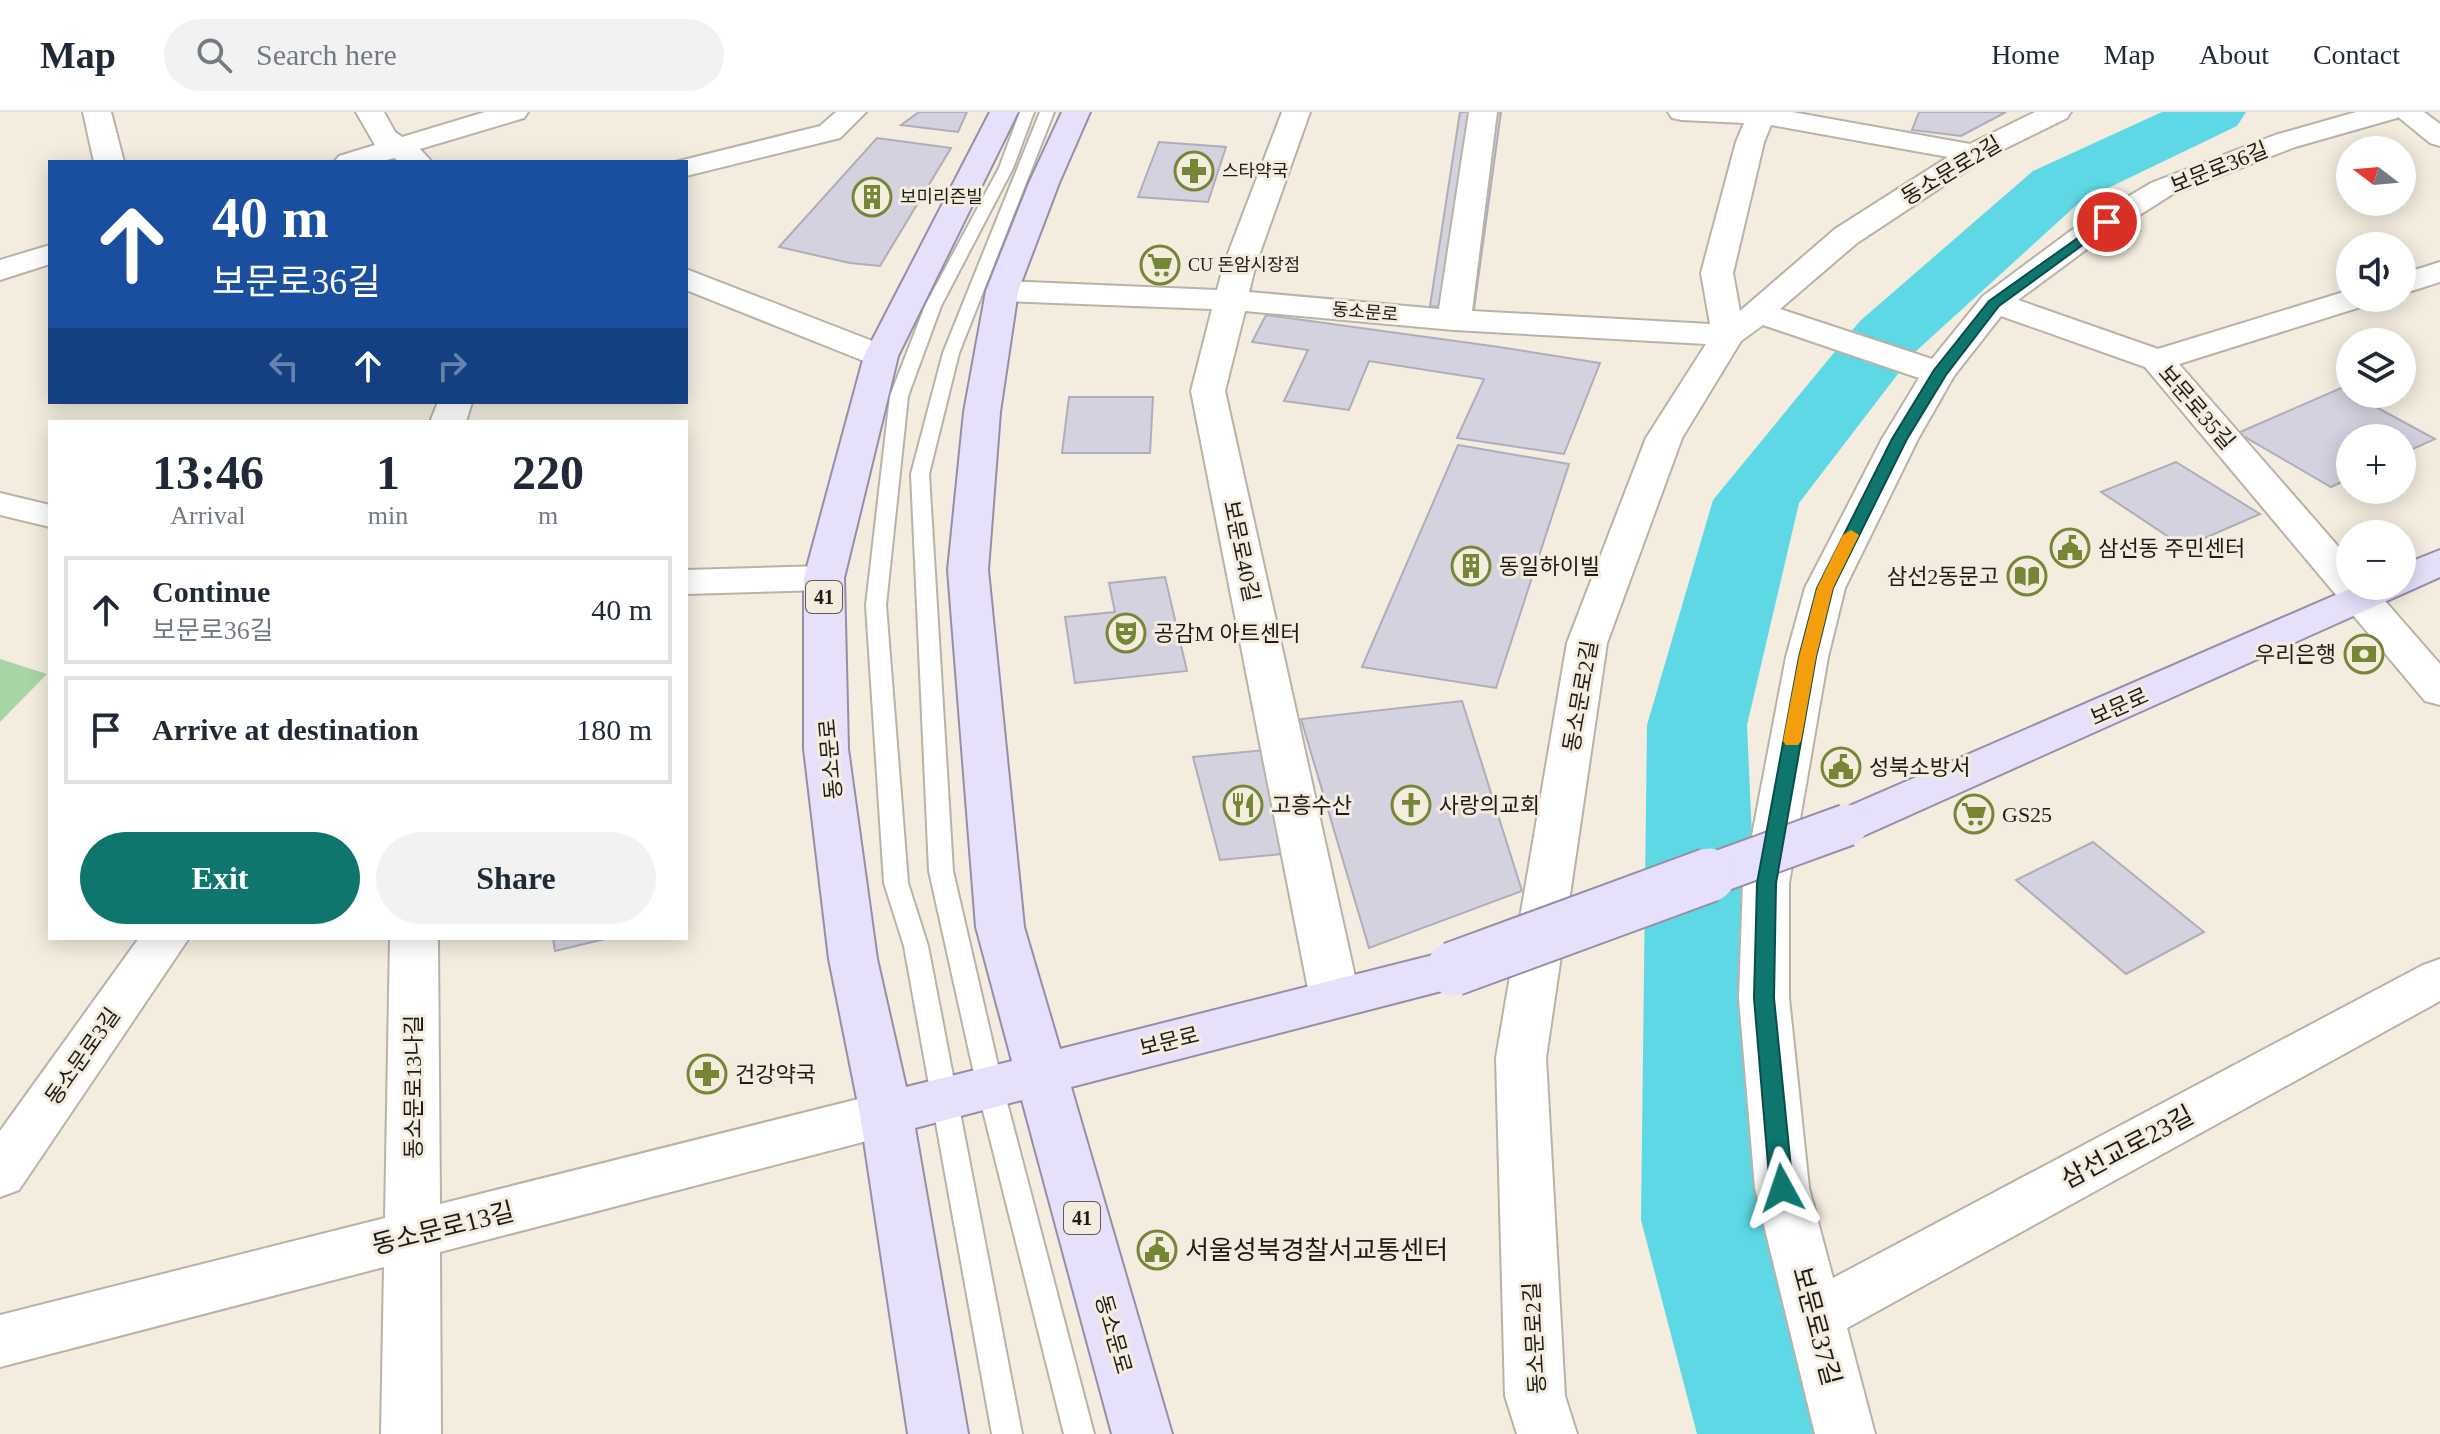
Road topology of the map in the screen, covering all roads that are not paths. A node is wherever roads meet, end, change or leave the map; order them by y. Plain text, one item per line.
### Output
1 (97, 112) edge
2 (370, 112) edge
3 (514, 112) edge
4 (852, 112) edge
5 (1004, 112) edge
6 (1027, 112) edge
7 (1047, 112) edge
8 (1076, 112) edge
9 (1296, 112) edge
10 (1483, 112) edge
11 (1682, 112) edge
12 (2057, 112) edge
13 (2387, 112) edge
14 (2406, 112) edge
15 (1763, 114) edge
16 (2440, 137) edge
17 (1974, 153) junction
18 (408, 155) edge
19 (109, 160) edge
20 (366, 160) edge
21 (688, 167) edge
22 (48, 255) edge
23 (0, 270) edge
24 (2440, 272) edge
25 (688, 280) edge
26 (2416, 280) edge
27 (1002, 291) junction
28 (1231, 300) junction
29 (1994, 303) junction
30 (2336, 304) edge
31 (1454, 320) junction
32 (1744, 324) junction
33 (881, 356) junction
34 (2157, 360) junction
35 (1939, 373) junction
36 (0, 504) edge
37 (48, 516) edge
38 (2336, 558) edge
39 (2440, 562) edge
40 (2416, 573) edge
41 (824, 578) junction
42 (688, 582) edge
43 (2340, 600) edge
44 (2372, 600) edge
45 (2440, 691) edge
46 (1766, 883) joint
47 (164, 940) edge
48 (414, 940) edge
49 (2440, 978) edge
50 (1335, 999) junction
51 (1042, 1073) junction
52 (966, 1093) junction
53 (886, 1114) junction
54 (0, 1174) edge
55 (413, 1236) junction
56 (1814, 1317) junction
57 (0, 1341) edge
58 (411, 1434) edge
59 (938, 1434) edge
60 (1007, 1434) edge
61 (1079, 1434) edge
62 (1142, 1434) edge
63 (1547, 1434) edge
64 (1845, 1434) edge

1 - 19 street
2 - 18 street
3 - 18 street
4 - 21 street
5 - 33 main road, 동소문로 / 41
6 - 52 lane
7 - 52 lane
8 - 27 main road, 동소문로 / 41
9 - 28 street, 보문로40길
10 - 31 street
11 - 15 street
12 - 17 street, 동소문로2길
13 - 29 street, 보문로36길
14 - 16 street
15 - 17 street
15 - 32 street
17 - 32 street, 동소문로2길
18 - 20 street
22 - 23 street
24 - 26 street
25 - 33 street
27 - 28 street, 동소문로
27 - 51 main road, 동소문로 / 41
28 - 31 street, 동소문로
28 - 50 street, 보문로40길
29 - 34 street, 보문로35길
29 - 35 street, 보문로36길
30 - 34 street
31 - 32 street, 동소문로
32 - 35 street, 동소문로
32 - 63 street, 동소문로2길
33 - 41 main road, 동소문로 / 41
34 - 38 street, 보문로35길
35 - 46 street, 보문로36길
36 - 37 street
39 - 40 main road
41 - 42 street
41 - 53 main road, 동소문로 / 41
43 - 50 main road, 보문로, bridge
44 - 45 street, 보문로35길
46 - 56 street, 보문로37길
47 - 54 street, 동소문로3길
48 - 55 street, 동소문로13나길
49 - 56 street, 삼선교로23길
50 - 51 main road, 보문로
51 - 52 main road, 보문로
51 - 62 main road, 동소문로 / 41
52 - 53 main road, 보문로
52 - 60 lane
52 - 61 lane
53 - 55 street, 동소문로13길
53 - 59 main road, 동소문로 / 41
55 - 57 street, 동소문로13길
55 - 58 street, 동소문로13나길
56 - 64 street, 보문로37길

